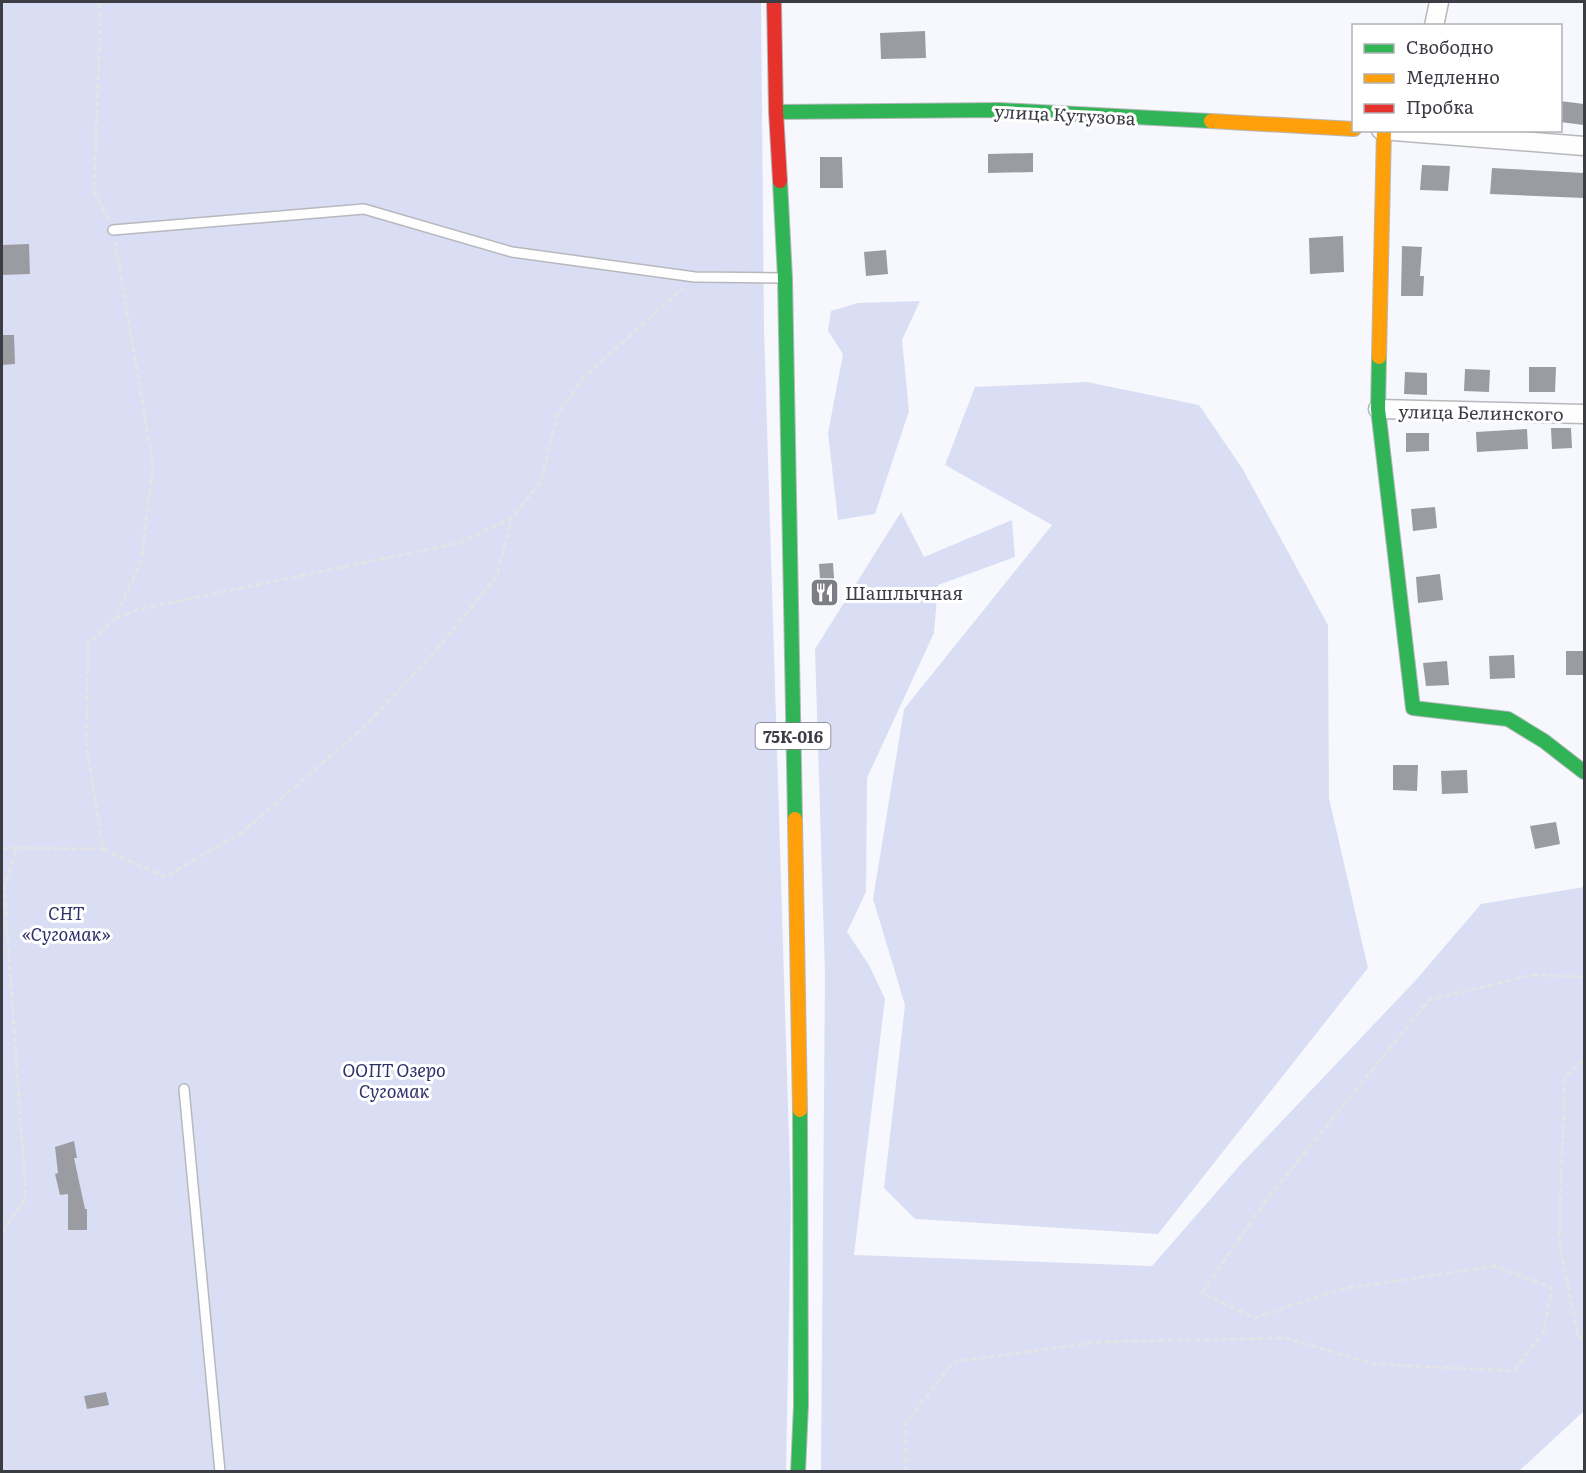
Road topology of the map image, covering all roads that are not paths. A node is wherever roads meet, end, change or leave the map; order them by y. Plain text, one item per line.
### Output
1 (774, 2) edge
2 (1439, 2) edge
3 (1434, 24) edge
4 (776, 112) junction
5 (1352, 129) edge
6 (1383, 132) edge
7 (1396, 132) edge
8 (1584, 146) edge
9 (113, 230) road end
10 (785, 278) junction
11 (1378, 410) junction
12 (1584, 414) edge
13 (1584, 772) edge
14 (184, 1089) dead end
15 (220, 1472) edge
16 (798, 1472) edge

1 - 4 main road, 75К-016
2 - 3 street
4 - 5 main road, улица Кутузова
4 - 10 main road, 75К-016
6 - 11 main road
7 - 8 street
9 - 10 lane
10 - 16 main road, 75К-016
11 - 12 street, улица Белинского
11 - 13 main road
14 - 15 lane

